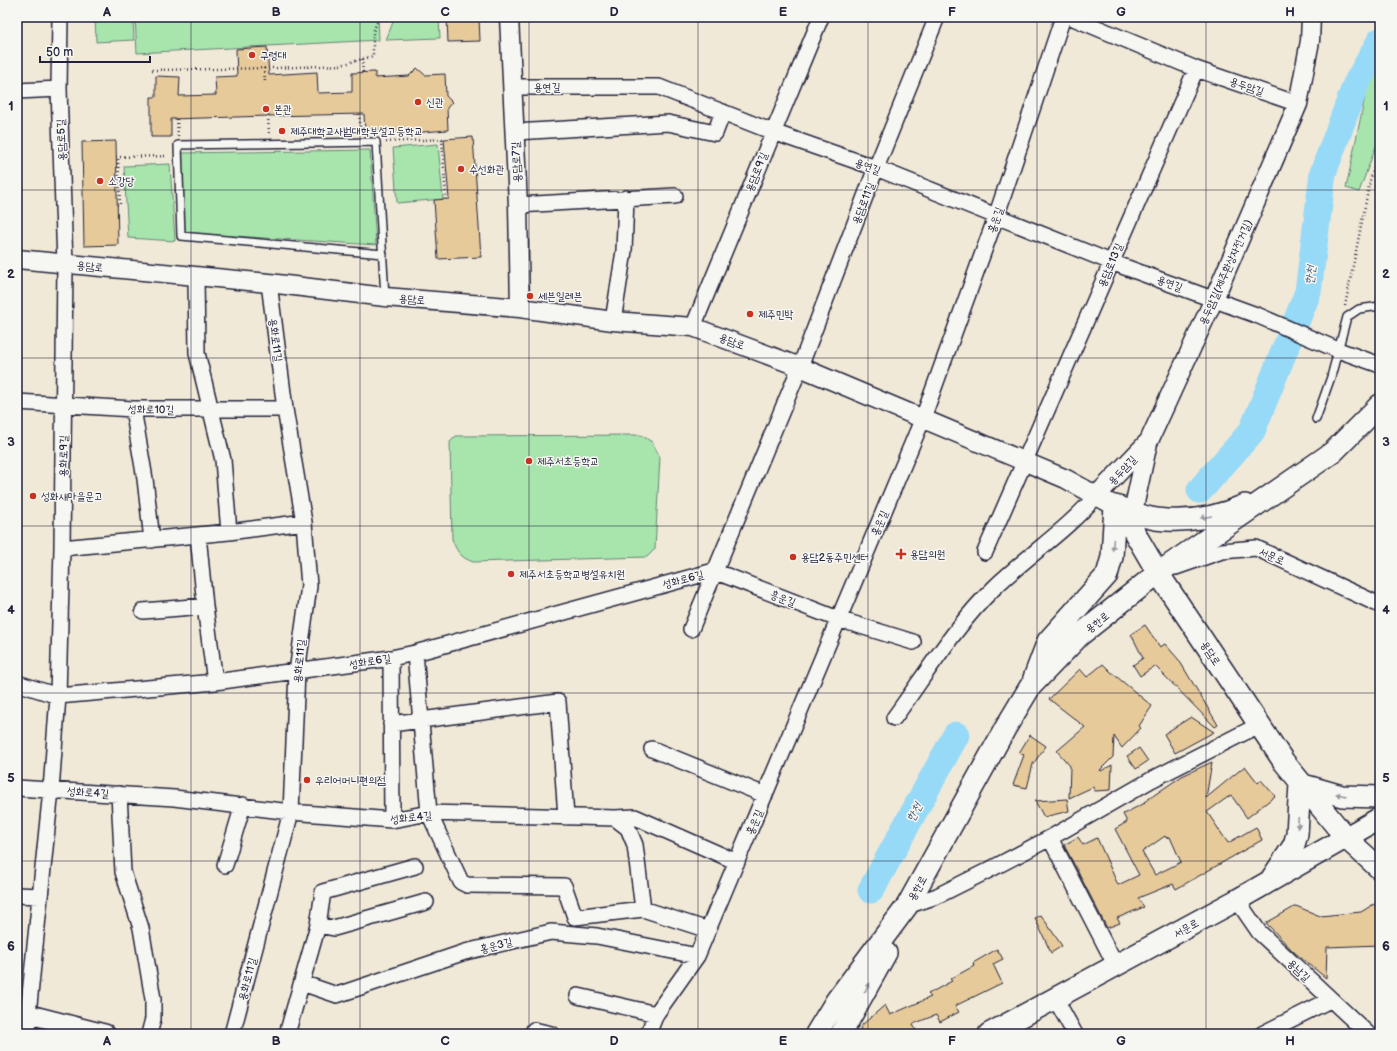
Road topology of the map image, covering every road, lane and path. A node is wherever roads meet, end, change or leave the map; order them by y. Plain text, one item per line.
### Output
1 (60, 17) edge
2 (379, 17) edge
3 (509, 17) edge
4 (820, 17) edge
5 (937, 17) edge
6 (1063, 17) edge
7 (1070, 17) edge
8 (1311, 17) edge
9 (362, 59) junction
10 (264, 68) junction
11 (1196, 69) junction
12 (152, 70) dead end
13 (363, 72) dead end
14 (265, 82) dead end
15 (512, 87) junction
16 (59, 89) junction
17 (17, 91) edge
18 (1298, 104) junction
19 (723, 112) junction
20 (359, 114) dead end
21 (268, 116) dead end
22 (177, 119) dead end
23 (515, 132) junction
24 (773, 132) junction
25 (376, 142) junction
26 (361, 143) junction
27 (178, 144) junction
28 (270, 144) junction
29 (1380, 151) edge
30 (179, 156) junction
31 (876, 168) junction
32 (675, 196) dead end
33 (626, 198) junction
34 (446, 199) dead end
35 (117, 205) dead end
36 (518, 205) junction
37 (996, 217) junction
38 (383, 254) junction
39 (17, 258) edge
40 (1111, 262) junction
41 (65, 264) junction
42 (196, 276) junction
43 (269, 283) junction
44 (385, 297) junction
45 (1214, 299) junction
46 (1380, 306) edge
47 (520, 308) junction
48 (1347, 317) junction
49 (612, 321) junction
50 (693, 327) junction
51 (1338, 350) junction
52 (1380, 365) edge
53 (800, 367) junction
54 (17, 402) edge
55 (64, 405) junction
56 (1380, 405) edge
57 (132, 409) junction
58 (285, 409) junction
59 (211, 410) junction
60 (923, 418) junction
61 (1316, 419) dead end
62 (1148, 442) junction
63 (1025, 462) junction
64 (1281, 488) junction
65 (1096, 496) junction
66 (1126, 514) junction
67 (304, 522) junction
68 (229, 532) junction
69 (198, 536) junction
70 (152, 540) junction
71 (62, 548) junction
72 (985, 552) dead end
73 (714, 570) junction
74 (1158, 573) junction
75 (1380, 605) edge
76 (205, 606) junction
77 (143, 611) dead end
78 (838, 619) junction
79 (691, 629) dead end
80 (913, 642) dead end
81 (416, 653) junction
82 (391, 658) junction
83 (297, 672) junction
84 (215, 682) junction
85 (17, 683) edge
86 (1031, 686) junction
87 (58, 696) junction
88 (894, 718) dead end
89 (421, 719) junction
90 (391, 724) junction
91 (1259, 725) junction
92 (652, 749) dead end
93 (1300, 784) junction
94 (17, 788) edge
95 (51, 790) junction
96 (119, 794) junction
97 (765, 795) junction
98 (1380, 798) edge
99 (243, 805) junction
100 (291, 812) junction
101 (429, 814) junction
102 (566, 817) junction
103 (614, 818) junction
104 (1380, 818) edge
105 (392, 820) junction
106 (1050, 838) junction
107 (1346, 838) junction
108 (737, 862) junction
109 (226, 865) dead end
110 (415, 866) dead end
111 (1380, 869) edge
112 (1270, 881) junction
113 (17, 895) edge
114 (40, 896) junction
115 (1237, 900) junction
116 (426, 902) dead end
117 (643, 908) junction
118 (904, 911) junction
119 (318, 925) junction
120 (708, 930) junction
121 (697, 956) junction
122 (1116, 966) junction
123 (857, 974) junction
124 (302, 983) junction
125 (578, 996) dead end
126 (1055, 998) junction
127 (1330, 1000) junction
128 (23, 1013) edge
129 (656, 1014) junction
130 (534, 1030) dead end
131 (838, 1033) edge
132 (26, 1034) edge
133 (106, 1034) edge
134 (149, 1034) edge
135 (232, 1034) edge
136 (286, 1034) edge
137 (551, 1034) edge
138 (648, 1034) edge
139 (816, 1034) edge
140 (989, 1034) edge
141 (1075, 1034) edge
142 (1262, 1034) edge
143 (1368, 1034) edge

1 - 16 street, 용담로5길
2 - 9 path
3 - 15 street, 용담로7길
4 - 24 street, 용담로9길
5 - 31 street, 용담로11길
6 - 37 street, 홍운길
7 - 11 street
8 - 18 street, 용두암길(제주환상자전거길)
9 - 10 path
9 - 13 path
10 - 12 path
10 - 14 path
11 - 18 street, 용두암길
11 - 40 street, 용담로13길
15 - 19 street, 용연길
15 - 23 street, 용담로7길
16 - 17 street
16 - 41 street, 용담로5길
18 - 45 street, 용두암길(제주환상자전거길)
19 - 23 street
19 - 24 street, 용연길
20 - 26 path
21 - 28 path
22 - 27 path
23 - 36 street, 용담로7길
24 - 31 street, 용연길
24 - 50 street, 용담로9길
25 - 26 lane
25 - 34 path
25 - 38 lane
26 - 28 lane
27 - 28 lane
27 - 30 lane
29 - 48 path
30 - 35 path
30 - 38 lane
31 - 37 street, 용연길
31 - 53 street, 용담로11길
32 - 33 street
33 - 36 street
33 - 49 street
36 - 47 street, 용담로7길
37 - 40 street, 용연길
37 - 60 street, 홍운길
38 - 44 lane
39 - 41 street, 용담로
40 - 45 street, 용연길
40 - 63 street, 용담로13길
41 - 42 street, 용담로
41 - 55 street, 용화로9길
42 - 43 street, 용담로
42 - 59 street
43 - 44 street, 용담로
43 - 58 street, 용화로11길
44 - 47 street, 용담로
45 - 51 street, 용연길
45 - 62 street, 용두암길(제주환상자전거길)
46 - 48 lane
47 - 49 street, 용담로
48 - 51 lane
49 - 50 street, 용담로
50 - 53 street, 용담로
51 - 52 street, 용연길
51 - 61 lane
53 - 60 street, 용담로
53 - 73 street
54 - 55 street, 성화로10길
55 - 57 street, 성화로10길
55 - 71 street, 용화로9길
56 - 64 main road, 용한로
57 - 59 street, 성화로10길
57 - 70 street
58 - 59 street, 성화로10길
58 - 67 street, 용화로11길
59 - 68 street
60 - 63 street, 용담로
60 - 78 street, 홍운길
62 - 65 street, 용두암길
62 - 66 street, 용두암길(제주환상자전거길)
63 - 65 street, 용담로
63 - 72 street
64 -> 66 main road
64 - 74 main road, 용한로
65 - 66 street, 용담로
65 - 88 street
66 - 74 main road, 용담로
66 -> 86 main road
67 - 68 street
67 - 83 street, 용화로11길
68 - 69 street
69 - 70 street
69 - 76 street
70 - 71 street
71 - 87 street, 용화로9길
73 - 78 street, 흥운길
73 - 79 street
73 - 81 street, 성화로6길
74 - 75 street, 서문로
74 - 86 main road, 용한로
74 - 91 main road, 용담로
76 - 77 street
76 - 84 street
78 - 80 street, 흥운길
78 - 97 street, 홍운길
81 - 82 street, 성화로6길
81 - 89 street
82 - 83 street, 성화로6길
82 - 90 street
83 - 84 street, 성화로6길
83 - 100 street, 용화로11길
84 - 87 street, 성화로6길
85 - 87 street, 성화로6길
86 - 118 main road, 용한로
87 - 95 street, 용화로9길
89 - 90 street
89 - 101 street
89 - 102 street
90 - 105 street
91 - 93 main road, 용담로
91 - 106 street
92 - 97 street
98 -> 93 main road
93 - 107 main road, 용담로
93 -> 112 main road
94 - 95 street, 성화로4길
95 - 96 street, 성화로4길
95 - 114 street, 용화로9길
96 - 99 street, 성화로4길
96 - 134 street
97 - 108 street, 홍운길
99 - 100 street, 성화로4길
99 - 109 street
100 - 105 street, 성화로4길
100 - 135 street, 용화로11길
101 - 102 street, 성화로4길
101 - 105 street, 성화로4길
101 - 117 street
102 - 103 street, 성화로4길
103 - 108 street, 성화로4길
103 - 117 street
104 - 107 main road, 서문로
106 - 118 street
106 - 122 street
107 - 111 main road, 용담로
107 - 112 main road, 서문로
108 - 120 street, 홍운길
110 - 119 street
112 - 115 main road, 서문로
113 - 114 street
114 - 128 street, 용화로9길
115 - 122 main road, 서문로
115 - 127 street, 용남길
116 - 119 street
117 - 120 street
118 - 123 main road, 용한로
131 -> 118 main road, 용한로
119 - 124 street
120 - 121 street, 홍운길
121 - 124 street, 홍운3길
121 - 129 street, 홍운길
122 - 126 main road, 서문로
123 - 131 main road
123 - 139 main road, 용한로
124 - 136 street
125 - 129 street
126 - 140 main road, 서문로
126 - 141 street
127 - 142 street
127 - 143 street, 용남길
128 - 132 street
128 - 133 street
129 - 138 street, 홍운길
130 - 137 street

